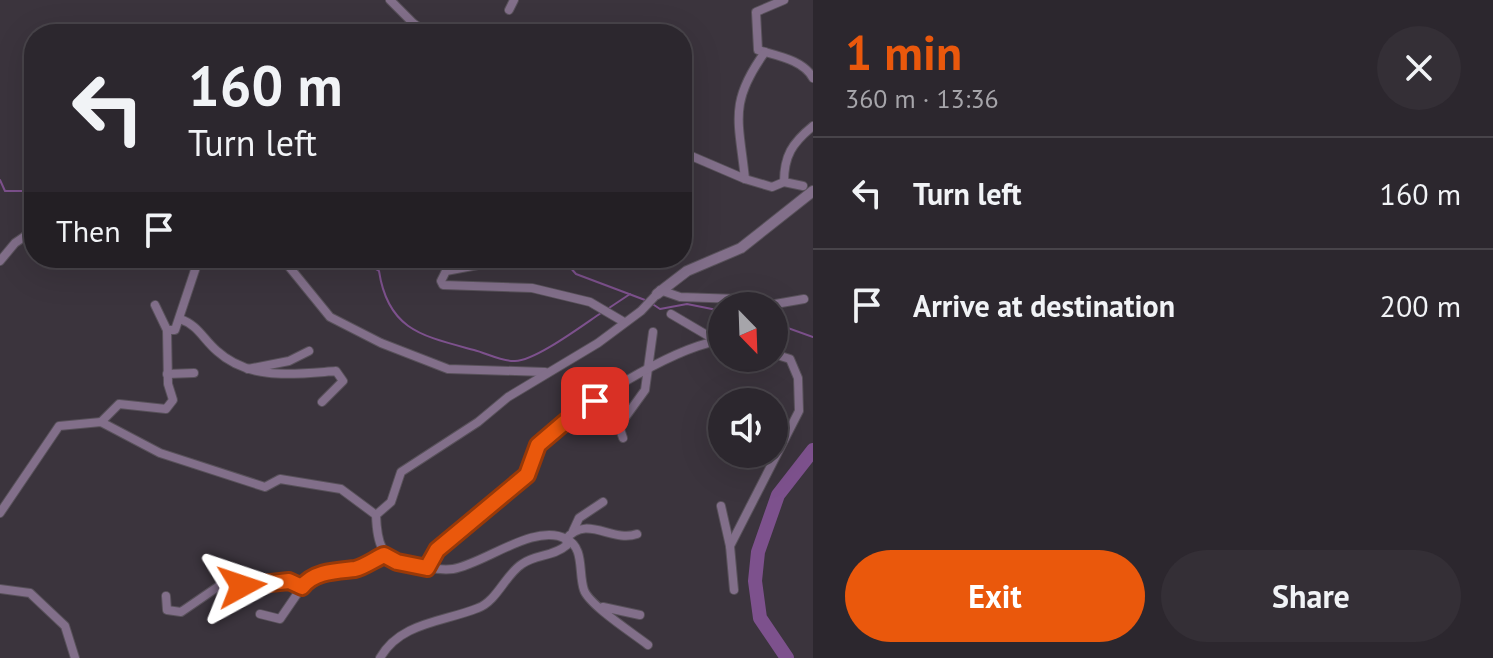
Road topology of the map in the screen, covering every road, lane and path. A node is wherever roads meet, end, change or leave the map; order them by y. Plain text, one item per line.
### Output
1 (390, 0) edge
2 (514, 0) edge
3 (784, 0) edge
4 (509, 10) dead end
5 (414, 24) edge
6 (765, 52) junction
7 (813, 78) edge
8 (813, 126) edge
9 (692, 156) edge
10 (745, 179) junction
11 (784, 182) junction
12 (810, 188) edge
13 (24, 239) edge
14 (0, 261) edge
15 (196, 268) edge
16 (290, 268) edge
17 (462, 268) edge
18 (659, 292) junction
19 (804, 299) dead end
20 (155, 305) dead end
21 (671, 314) dead end
22 (180, 319) junction
23 (624, 322) junction
24 (167, 330) junction
25 (653, 332) dead end
26 (708, 336) edge
27 (708, 346) edge
28 (309, 351) dead end
29 (788, 358) edge
30 (247, 369) junction
31 (649, 370) junction
32 (547, 372) junction
33 (194, 373) dead end
34 (167, 374) junction
35 (322, 402) dead end
36 (101, 422) junction
37 (623, 438) dead end
38 (603, 502) dead end
39 (721, 506) dead end
40 (0, 513) edge
41 (376, 515) junction
42 (573, 531) junction
43 (637, 534) dead end
44 (566, 539) junction
45 (730, 546) junction
46 (384, 555) junction
47 (427, 568) junction
48 (302, 587) junction
49 (0, 589) edge
50 (734, 590) dead end
51 (166, 596) dead end
52 (598, 605) junction
53 (260, 614) dead end
54 (640, 615) dead end
55 (648, 645) dead end
56 (75, 658) edge
57 (380, 658) edge

1 - 5 street
2 - 4 street
3 - 6 street
6 - 7 street
6 - 10 street
8 - 11 street
9 - 10 street
10 - 11 street
11 - 12 street
12 - 18 street
13 - 14 street
15 - 22 street
16 - 32 street
17 - 23 street
18 - 19 street
18 - 23 street
20 - 24 street
21 - 26 street
22 - 24 street
22 - 30 street
23 - 32 street
24 - 34 street
25 - 31 street
27 - 31 street
28 - 30 street
29 - 45 street
30 - 35 street
31 - 37 street
31 - 47 street
32 - 41 street
33 - 34 street
34 - 36 street
36 - 40 street
36 - 41 street
38 - 42 street
39 - 45 street
41 - 46 street
42 - 43 street
42 - 44 street
44 - 47 street
44 - 52 street
44 - 57 street
45 - 50 street
46 - 47 street
46 - 48 street
48 - 51 street
48 - 53 street
49 - 56 street
52 - 54 street
52 - 55 street

